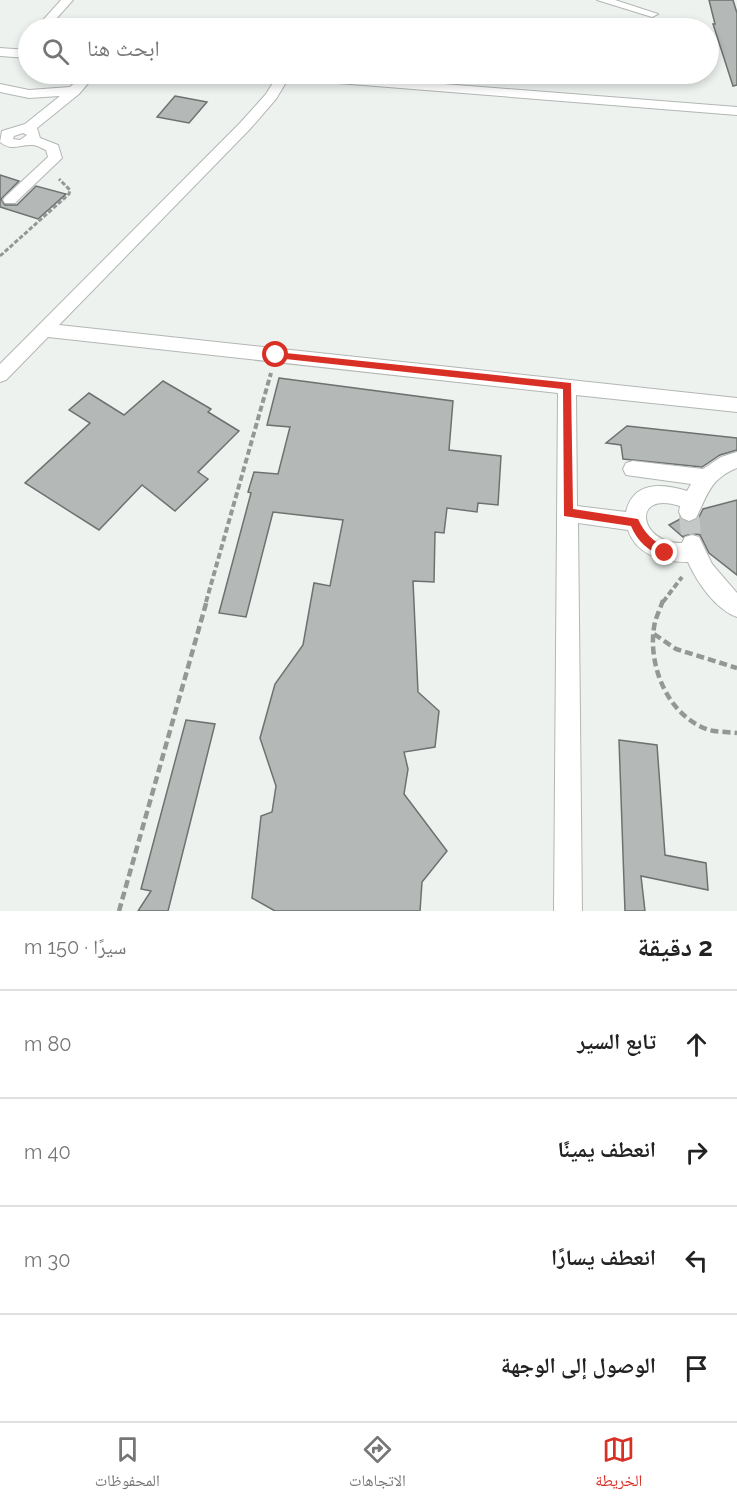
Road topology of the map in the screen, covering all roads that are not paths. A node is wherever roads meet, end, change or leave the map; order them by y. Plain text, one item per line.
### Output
1 (67, 0) edge
2 (603, 0) edge
3 (652, 14) dead end
4 (53, 18) edge
5 (18, 50) edge
6 (0, 52) edge
7 (15, 53) junction
8 (18, 53) edge
9 (81, 84) edge
10 (264, 84) edge
11 (276, 84) edge
12 (404, 84) edge
13 (0, 88) edge
14 (74, 91) junction
15 (737, 111) edge
16 (252, 116) junction
17 (10, 200) dead end
18 (44, 330) junction
19 (0, 375) edge
20 (567, 386) junction
21 (737, 405) edge
22 (737, 460) edge
23 (633, 469) dead end
24 (705, 477) junction
25 (567, 513) junction
26 (634, 522) junction
27 (737, 607) edge
28 (568, 911) edge

1 - 4 street
2 - 3 street
5 - 7 street
6 - 7 street
7 - 8 street
9 - 14 street
10 - 16 street
11 - 16 street
12 - 15 street
13 - 14 street
14 - 17 street
16 - 18 street
18 - 19 street
18 - 20 street
20 - 21 street
20 - 25 street
22 - 24 street
23 - 24 street
24 - 26 street
25 - 26 street
25 - 28 street
26 - 27 street

